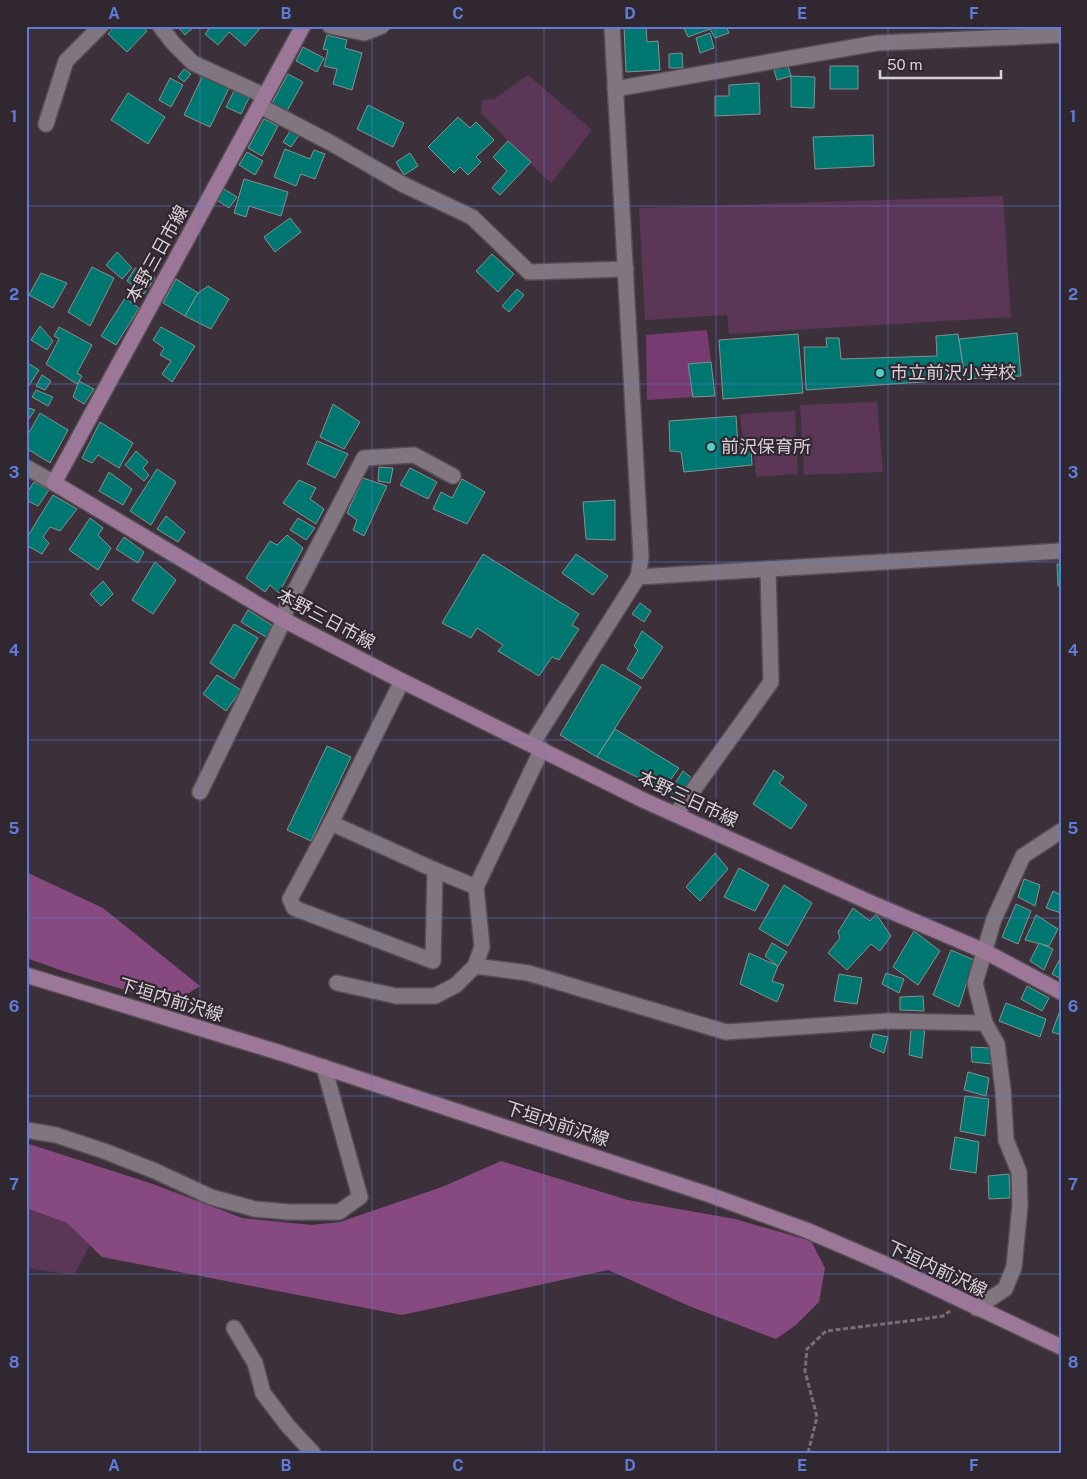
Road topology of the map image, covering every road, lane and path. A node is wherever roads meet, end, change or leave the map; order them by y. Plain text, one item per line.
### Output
1 (101, 26) edge
2 (160, 26) edge
3 (303, 26) edge
4 (330, 26) edge
5 (382, 26) edge
6 (612, 26) edge
7 (1061, 35) edge
8 (615, 89) junction
9 (262, 101) junction
10 (46, 124) dead end
11 (626, 269) junction
12 (26, 467) edge
13 (453, 476) dead end
14 (54, 483) junction
15 (1061, 551) edge
16 (768, 569) junction
17 (638, 577) junction
18 (284, 620) junction
19 (402, 681) junction
20 (537, 747) junction
21 (200, 792) dead end
22 (676, 814) junction
23 (331, 823) junction
24 (1061, 831) edge
25 (435, 870) junction
26 (476, 887) junction
27 (984, 951) junction
28 (475, 966) junction
29 (26, 975) edge
30 (337, 983) dead end
31 (1061, 992) edge
32 (986, 1022) junction
33 (324, 1067) junction
34 (26, 1130) edge
35 (976, 1308) junction
36 (234, 1328) dead end
37 (1061, 1347) edge
38 (312, 1453) edge
39 (808, 1453) edge

1 - 10 street
2 - 9 street
3 - 9 main road, 本野三日市線
4 - 5 street
6 - 8 street
7 - 8 street
8 - 11 street
9 - 11 street
9 - 14 main road, 本野三日市線
11 - 17 street
12 - 14 street
13 - 18 street
14 - 18 main road, 本野三日市線
15 - 16 street
16 - 17 street
16 - 22 street
17 - 20 street
18 - 19 main road, 本野三日市線
18 - 21 street
19 - 20 main road, 本野三日市線
19 - 23 street
20 - 22 main road, 本野三日市線
20 - 26 street
22 - 27 main road, 本野三日市線
23 - 25 street
23 - 25 street
24 - 27 street
25 - 26 street
26 - 28 street
27 - 31 main road, 本野三日市線
27 - 32 street
28 - 30 street
28 - 32 street
29 - 33 main road, 下垣内前沢線
32 - 35 street
33 - 34 street
33 - 35 main road, 下垣内前沢線
35 - 37 main road, 下垣内前沢線
35 - 39 path
36 - 38 street

